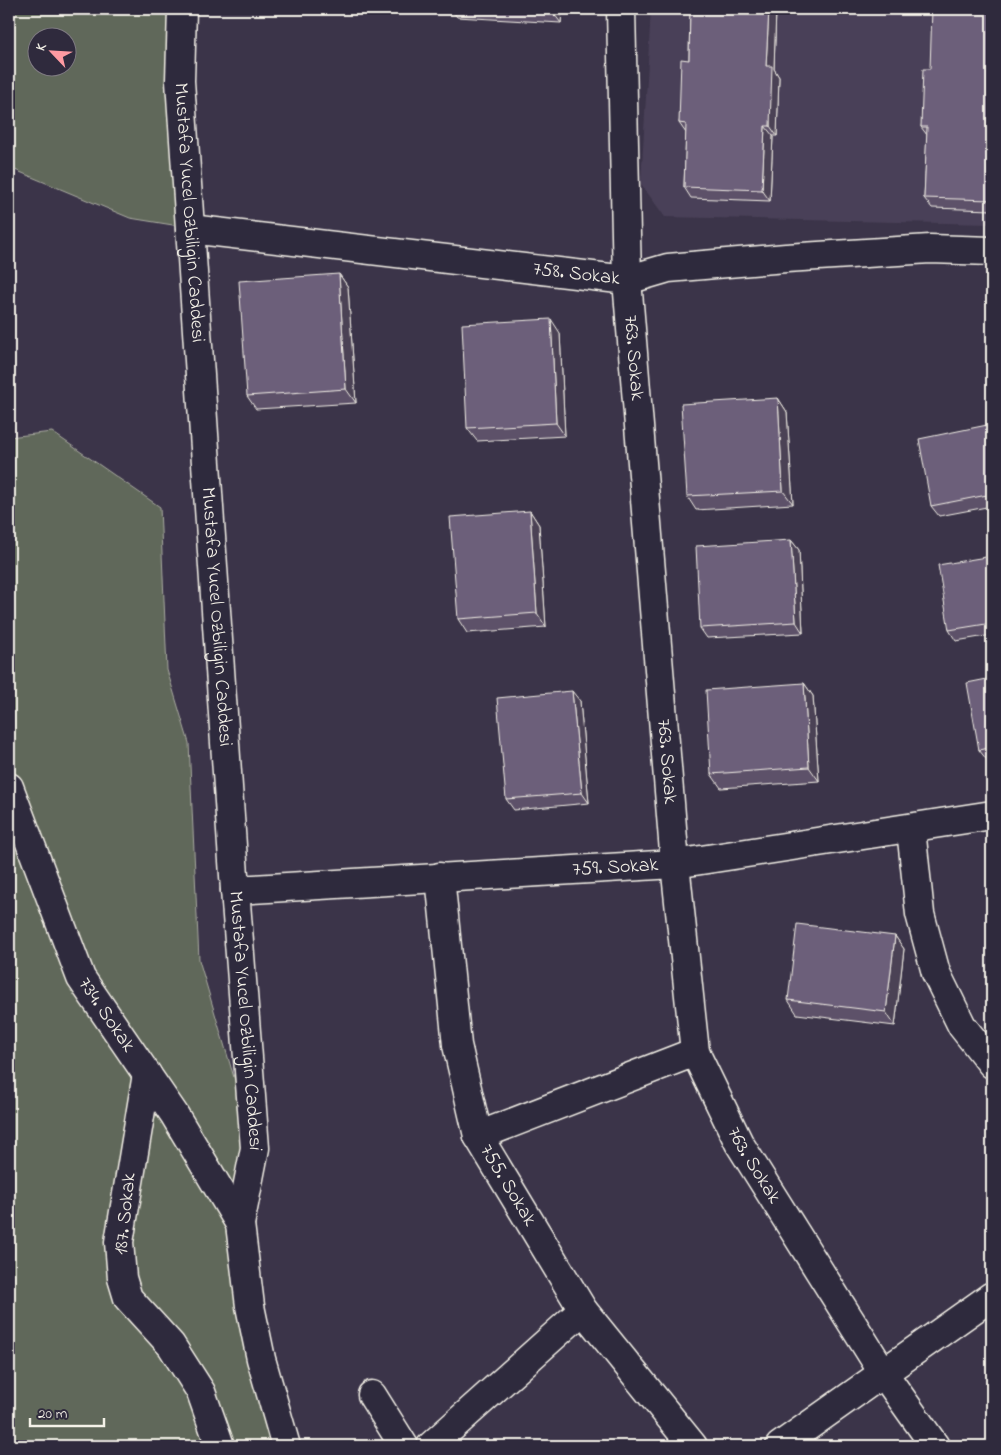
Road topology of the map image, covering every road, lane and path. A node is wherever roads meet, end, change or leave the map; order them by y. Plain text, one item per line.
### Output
1 (182, 9) edge
2 (621, 9) edge
3 (190, 229) junction
4 (992, 251) edge
5 (627, 280) junction
6 (9, 787) edge
7 (992, 815) edge
8 (911, 828) junction
9 (675, 864) junction
10 (440, 877) junction
11 (235, 890) junction
12 (695, 1052) junction
13 (992, 1064) edge
14 (147, 1074) junction
15 (478, 1136) junction
16 (240, 1224) junction
17 (992, 1296) edge
18 (583, 1310) junction
19 (884, 1374) junction
20 (372, 1395) dead end
21 (220, 1446) edge
22 (286, 1446) edge
23 (404, 1446) edge
24 (431, 1446) edge
25 (693, 1446) edge
26 (780, 1446) edge
27 (935, 1446) edge

1 - 3 street, Mustafa Yucel Ozbiligin Caddesi
2 - 5 street, 763. Sokak
3 - 5 street, 758. Sokak
3 - 11 street, Mustafa Yucel Ozbiligin Caddesi
4 - 5 street, 758. Sokak
5 - 9 street, 763. Sokak
6 - 14 street, 734. Sokak
7 - 8 street, 759. Sokak
8 - 9 street, 759. Sokak
8 - 13 street
9 - 10 street, 759. Sokak
9 - 12 street, 763. Sokak
10 - 11 street, 759. Sokak
10 - 15 street, 755. Sokak
11 - 16 street, Mustafa Yucel Ozbiligin Caddesi
12 - 15 street
12 - 19 street, 763. Sokak
14 - 16 street, 734. Sokak
14 - 21 street, 187. Sokak
15 - 18 street, 755. Sokak
16 - 22 street
17 - 19 street
18 - 24 street
18 - 25 street, 755. Sokak
19 - 26 street
19 - 27 street, 763. Sokak
20 - 23 street

